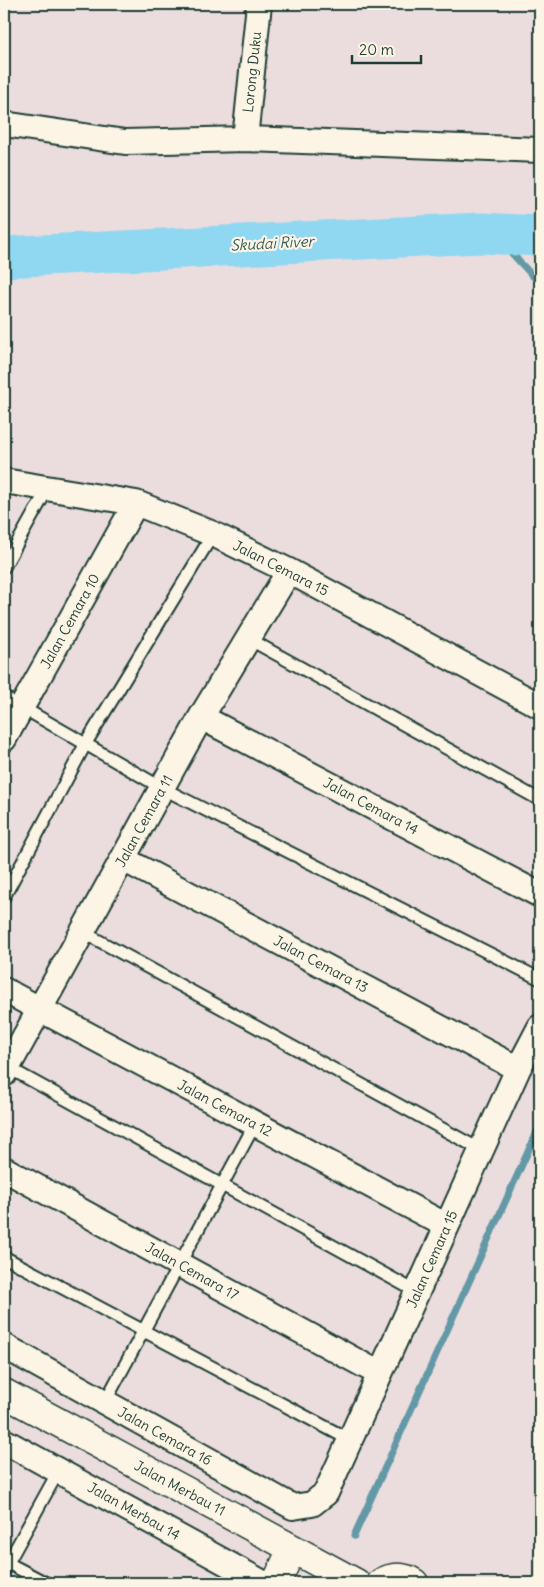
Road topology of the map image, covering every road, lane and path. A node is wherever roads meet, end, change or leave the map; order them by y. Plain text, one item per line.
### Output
1 (258, 4) edge
2 (4, 124) edge
3 (245, 139) junction
4 (540, 150) edge
5 (4, 481) edge
6 (48, 488) junction
7 (136, 503) junction
8 (213, 534) junction
9 (4, 567) edge
10 (289, 570) junction
11 (249, 639) junction
12 (13, 701) edge
13 (540, 706) edge
14 (201, 717) junction
15 (4, 739) edge
16 (86, 743) junction
17 (162, 788) junction
18 (540, 800) edge
19 (123, 858) junction
20 (540, 895) edge
21 (4, 897) edge
22 (83, 932) junction
23 (540, 979) edge
24 (4, 990) edge
25 (41, 1009) junction
26 (540, 1026) edge
27 (518, 1069) junction
28 (6, 1071) edge
29 (256, 1124) junction
30 (481, 1150) junction
31 (4, 1169) edge
32 (222, 1185) junction
33 (447, 1226) junction
34 (4, 1257) edge
35 (179, 1264) junction
36 (417, 1292) junction
37 (144, 1331) junction
38 (4, 1346) edge
39 (380, 1374) junction
40 (4, 1393) edge
41 (105, 1402) junction
42 (350, 1440) junction
43 (4, 1441) edge
44 (59, 1470) junction
45 (326, 1493) joint
46 (292, 1549) junction
47 (5, 1565) edge
48 (46, 1583) edge
49 (263, 1583) edge
50 (276, 1583) edge
51 (356, 1583) edge
52 (381, 1583) edge
53 (414, 1583) edge

1 - 3 street, Lorong Duku
2 - 3 street
3 - 4 street
5 - 6 street, Jalan Cemara 15
6 - 7 street, Jalan Cemara 15
6 - 9 lane
7 - 8 street, Jalan Cemara 15
7 - 12 street, Jalan Cemara 10
8 - 10 street, Jalan Cemara 15
8 - 16 lane
10 - 11 street, Jalan Cemara 11
10 - 13 street, Jalan Cemara 15
11 - 14 street, Jalan Cemara 11
11 - 18 lane
12 - 15 street, Jalan Cemara 10
12 - 16 lane
14 - 17 street, Jalan Cemara 11
14 - 20 street, Jalan Cemara 14
16 - 17 lane
16 - 21 lane
17 - 19 street, Jalan Cemara 11
17 - 23 lane
19 - 22 street, Jalan Cemara 11
19 - 27 street, Jalan Cemara 13
22 - 25 street, Jalan Cemara 11
22 - 30 lane
24 - 25 street, Jalan Cemara 12
25 - 28 street, Jalan Cemara 11
25 - 29 street, Jalan Cemara 12
26 - 27 street, Jalan Cemara 15
27 - 30 street, Jalan Cemara 15
28 - 32 lane
29 - 32 lane
29 - 33 street, Jalan Cemara 12
30 - 33 street, Jalan Cemara 15
31 - 35 street, Jalan Cemara 17
32 - 35 lane
32 - 36 lane
33 - 36 street, Jalan Cemara 15
34 - 37 lane
35 - 37 lane
35 - 39 street, Jalan Cemara 17
36 - 39 street, Jalan Cemara 15
37 - 41 lane
37 - 42 lane
38 - 41 street, Jalan Cemara 16
39 - 42 street, Jalan Cemara 15
40 - 46 street, Jalan Merbau 11
41 - 45 street, Jalan Cemara 16
42 - 45 street, Jalan Cemara 15
43 - 44 street, Jalan Merbau 14
44 - 47 lane
44 - 49 street, Jalan Merbau 14
46 - 50 street
46 - 51 street, Jalan Merbau 11
47 - 48 lane
52 - 53 street

